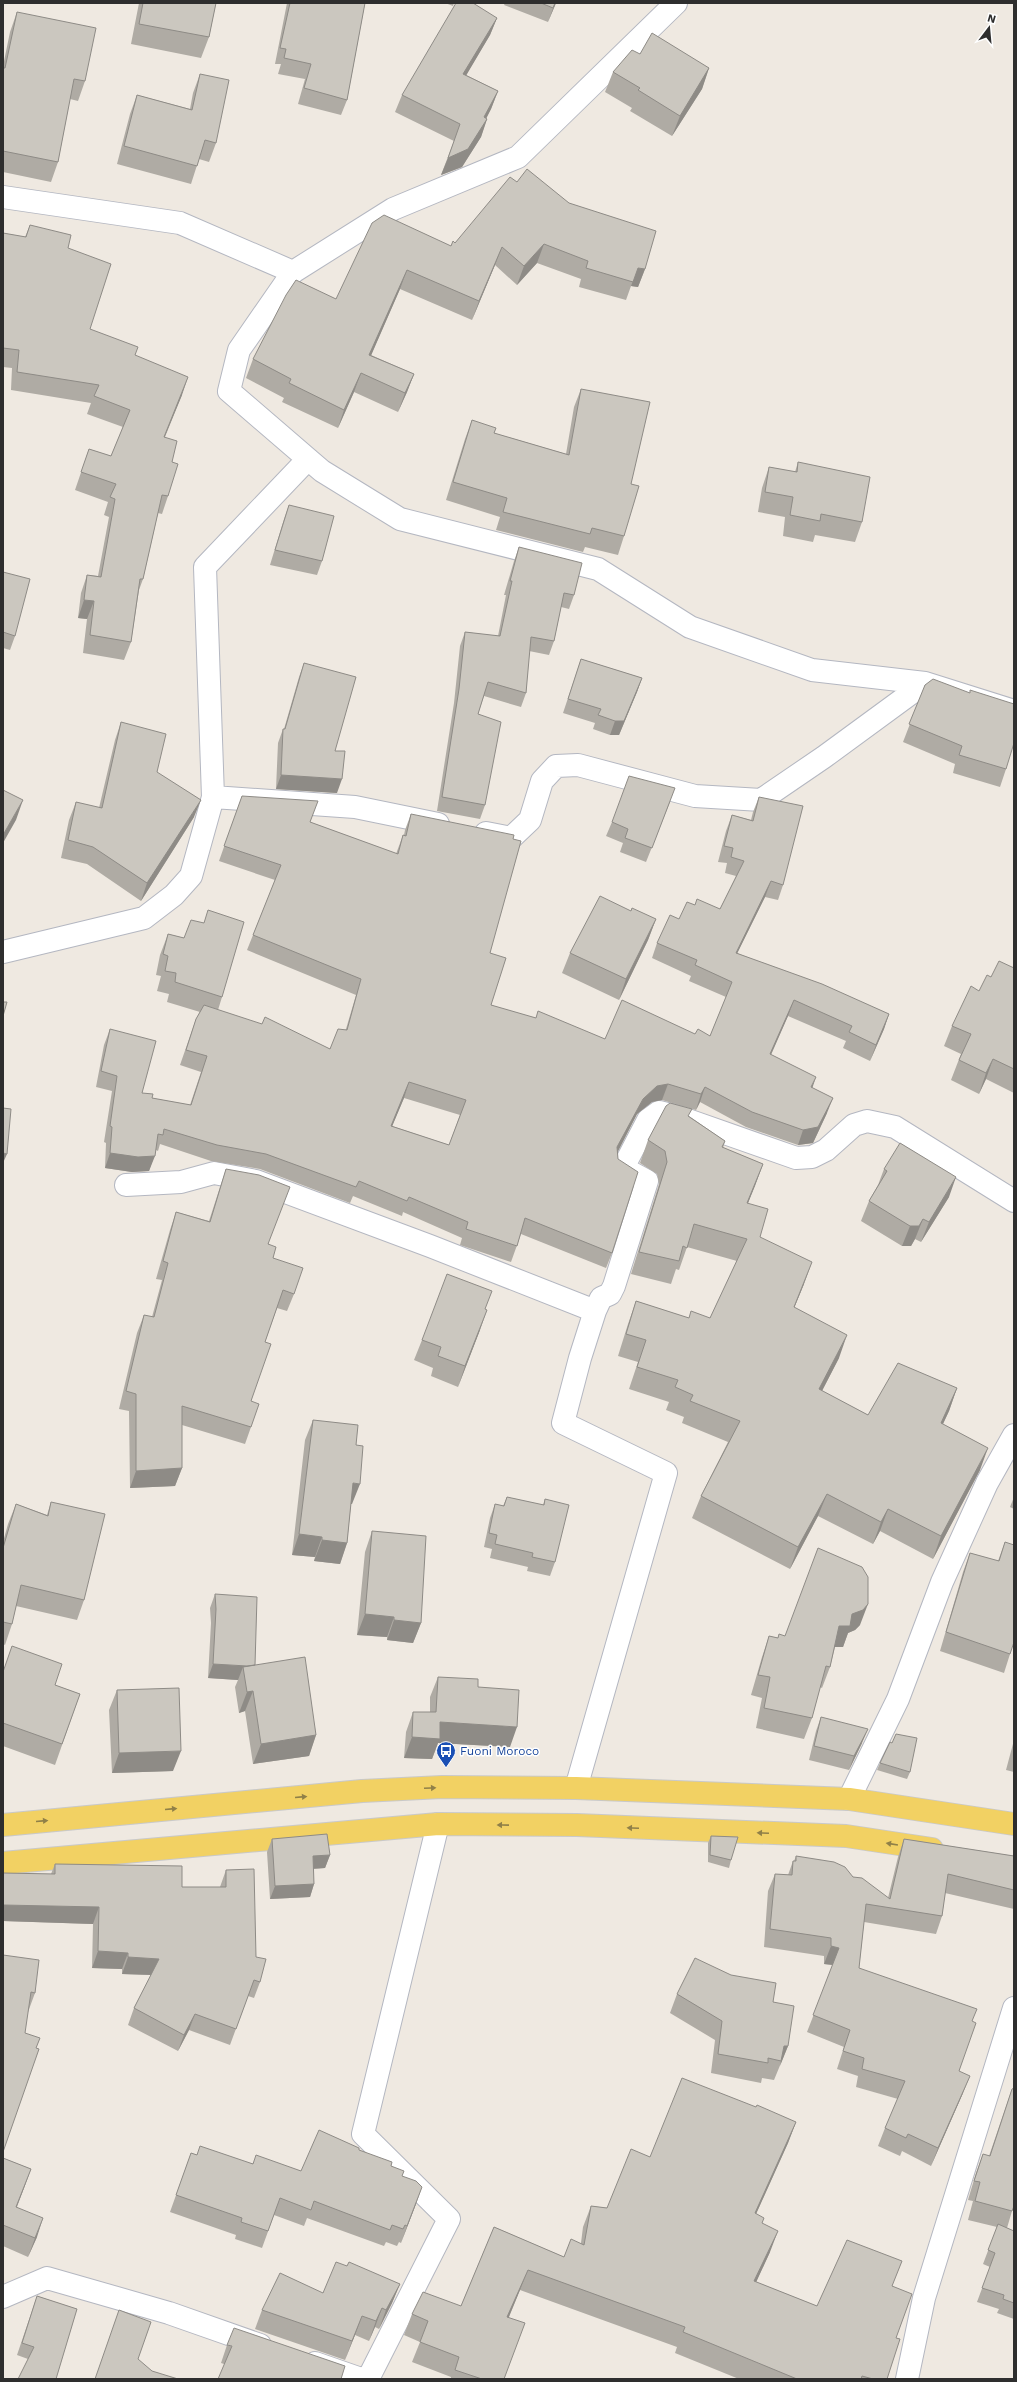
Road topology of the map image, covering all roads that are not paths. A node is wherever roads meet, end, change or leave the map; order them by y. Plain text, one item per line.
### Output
1 (676, 3) edge
2 (3, 197) edge
3 (293, 272) junction
4 (308, 459) junction
5 (925, 683) junction
6 (1014, 711) edge
7 (213, 797) junction
8 (3, 952) edge
9 (126, 1185) dead end
10 (1014, 1201) edge
11 (595, 1311) junction
12 (1014, 1434) edge
13 (576, 1788) junction
14 (849, 1799) junction
15 (438, 1824) junction
16 (1014, 1824) edge
17 (3, 1825) edge
18 (953, 1853) edge
19 (3, 1863) edge
20 (1014, 2008) edge
21 (3, 2297) edge
22 (361, 2379) edge
23 (368, 2379) edge
24 (907, 2379) edge

1 - 3 street
2 - 3 street
3 - 4 street
4 - 5 street
4 - 7 street
5 - 6 street
5 - 7 street
7 - 8 street
9 - 11 street
10 - 11 street
11 - 13 street
12 - 14 street
13 - 14 main road
17 -> 13 main road
14 - 16 main road
18 -> 15 main road
15 - 19 main road
15 - 23 street
20 - 24 street
21 - 22 street

